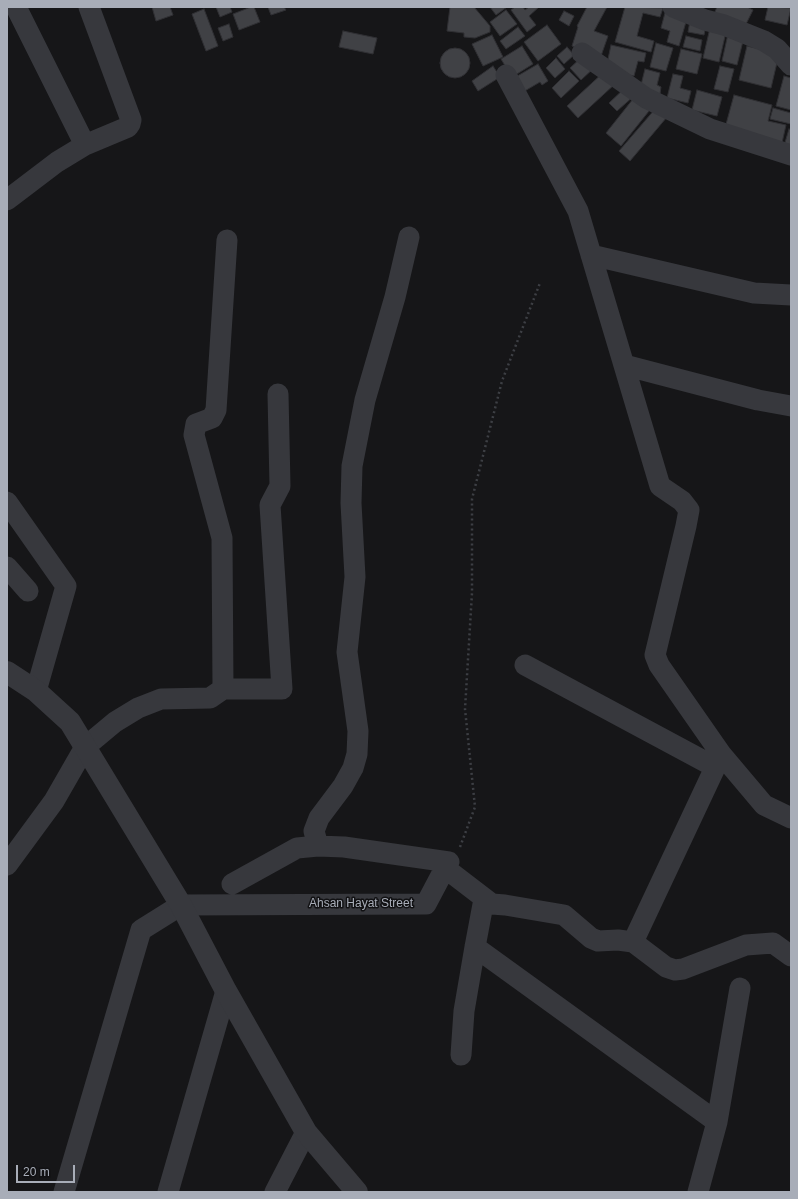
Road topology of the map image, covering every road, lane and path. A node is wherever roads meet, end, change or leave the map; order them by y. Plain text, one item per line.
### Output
1 (16, 7) edge
2 (89, 7) edge
3 (673, 7) edge
4 (582, 53) dead end
5 (791, 65) edge
6 (506, 75) dead end
7 (85, 145) junction
8 (791, 155) edge
9 (7, 200) edge
10 (409, 237) dead end
11 (227, 240) dead end
12 (591, 255) junction
13 (540, 283) dead end
14 (791, 295) edge
15 (624, 365) junction
16 (278, 394) dead end
17 (791, 406) edge
18 (7, 502) edge
19 (7, 566) edge
20 (28, 591) dead end
21 (525, 665) dead end
22 (7, 672) edge
23 (223, 690) junction
24 (36, 691) junction
25 (85, 746) junction
26 (718, 760) junction
27 (791, 818) edge
28 (318, 846) junction
29 (449, 862) joint
30 (7, 865) edge
31 (232, 884) dead end
32 (484, 899) junction
33 (181, 905) junction
34 (633, 942) junction
35 (475, 947) junction
36 (791, 956) edge
37 (740, 988) dead end
38 (226, 991) junction
39 (461, 1055) dead end
40 (717, 1122) junction
41 (306, 1132) junction
42 (64, 1192) edge
43 (168, 1192) edge
44 (275, 1192) edge
45 (357, 1192) edge
46 (698, 1192) edge

1 - 7 street
2 - 7 street
3 - 5 street
4 - 8 street
6 - 12 street
7 - 9 street
10 - 28 street
11 - 23 street
12 - 14 street
12 - 15 street
13 - 29 path
15 - 17 street
15 - 26 street
16 - 23 street
18 - 24 street
19 - 20 street
21 - 26 street
22 - 24 street
23 - 25 street
24 - 25 street
25 - 30 street
25 - 33 street
26 - 27 street
26 - 34 street
28 - 29 street
28 - 31 street
32 - 33 street, Ahsan Hayat Street
32 - 34 street, Ahsan Hayat Street
32 - 35 street
33 - 38 street
33 - 42 street
34 - 36 street
35 - 39 street
35 - 40 street
37 - 40 street
38 - 41 street
38 - 43 street
40 - 46 street
41 - 44 street
41 - 45 street

